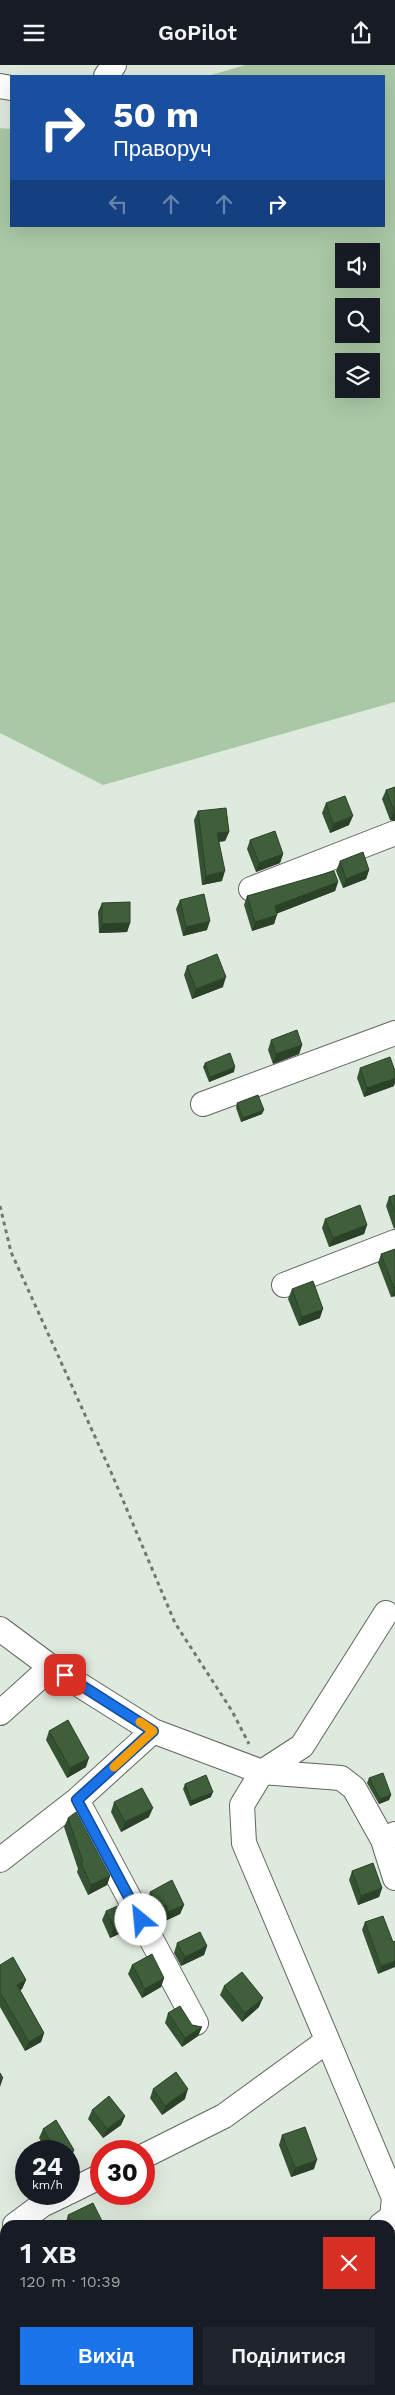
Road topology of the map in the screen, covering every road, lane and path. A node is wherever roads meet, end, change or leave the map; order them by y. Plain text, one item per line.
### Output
1 (395, 833) edge
2 (251, 889) dead end
3 (395, 1033) edge
4 (203, 1104) dead end
5 (0, 1206) edge
6 (395, 1242) edge
7 (284, 1285) dead end
8 (386, 1613) dead end
9 (0, 1629) edge
10 (51, 1667) junction
11 (0, 1713) edge
12 (153, 1731) junction
13 (262, 1772) junction
14 (77, 1800) junction
15 (389, 1837) edge
16 (0, 1860) edge
17 (395, 1878) edge
18 (196, 2023) dead end
19 (327, 2041) junction
20 (155, 2151) edge
21 (42, 2205) edge
22 (22, 2220) edge
23 (389, 2220) edge

1 - 2 street
3 - 4 street
5 - 13 path
6 - 7 street
8 - 13 street
9 - 10 street
10 - 11 street
10 - 12 street
12 - 13 street
12 - 14 street
13 - 15 street
13 - 19 street
14 - 16 street
14 - 18 street
15 - 17 street
19 - 20 street
19 - 23 street
21 - 22 street

